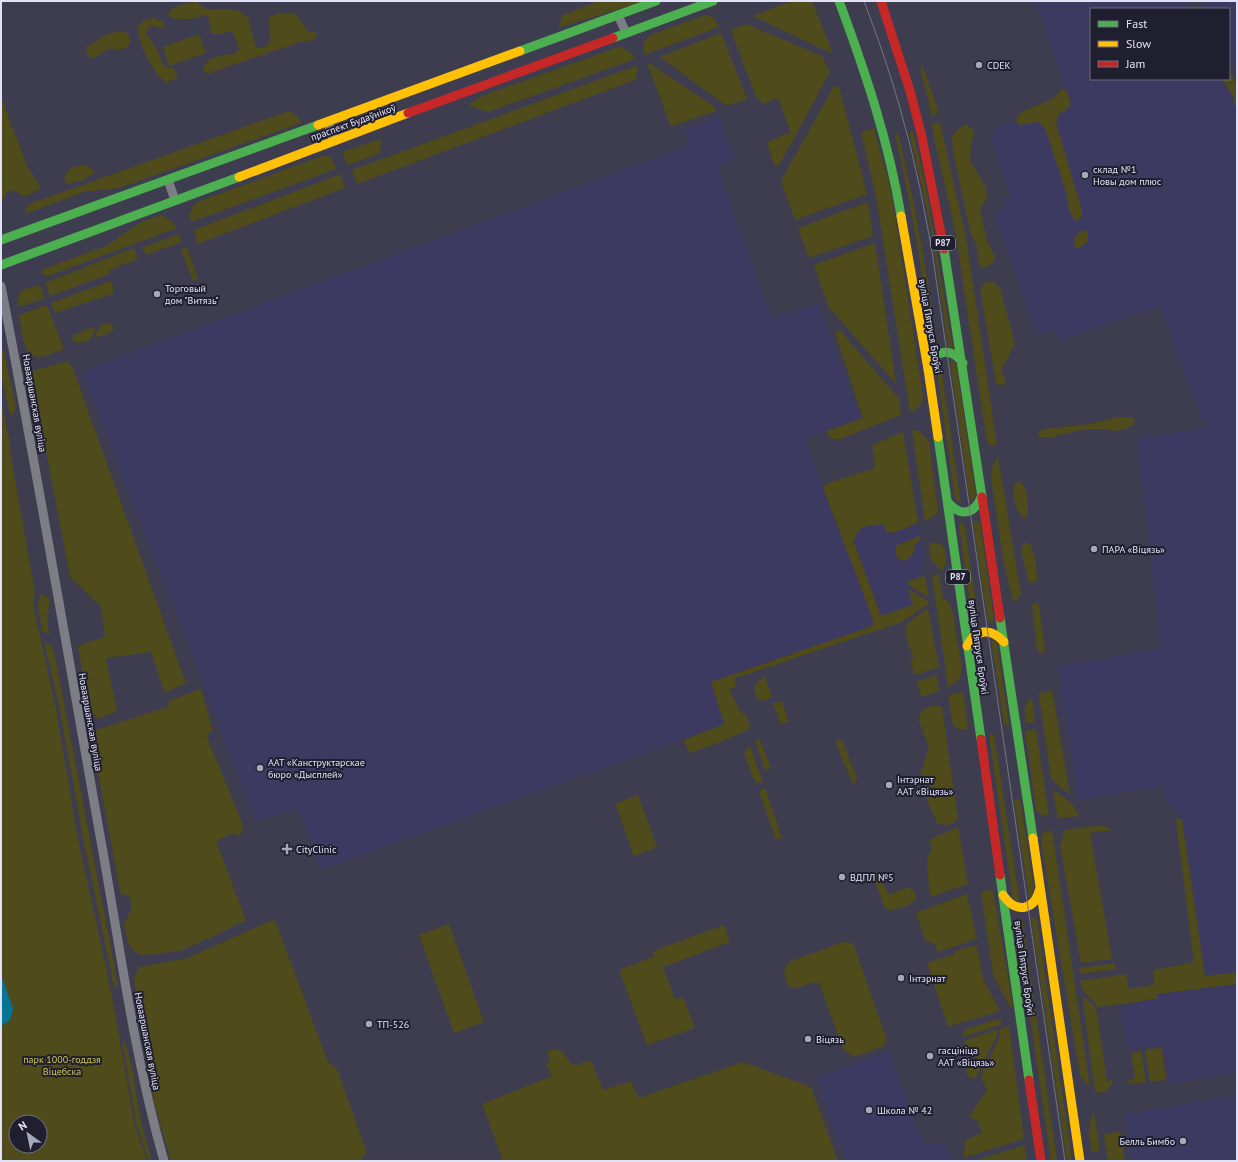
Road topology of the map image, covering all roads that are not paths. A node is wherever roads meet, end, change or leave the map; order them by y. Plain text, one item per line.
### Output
1 (656, 1) edge
2 (713, 1) edge
3 (839, 1) edge
4 (880, 1) edge
5 (618, 15) junction
6 (626, 33) junction
7 (432, 94) junction
8 (328, 122) junction
9 (334, 140) junction
10 (168, 180) junction
11 (175, 200) junction
12 (1, 240) edge
13 (1, 265) edge
14 (1, 286) edge
15 (962, 363) junction
16 (928, 369) junction
17 (982, 495) junction
18 (947, 501) junction
19 (1004, 642) junction
20 (968, 646) junction
21 (1040, 888) junction
22 (1003, 895) junction
23 (1045, 922) junction
24 (1008, 928) junction
25 (164, 1161) edge
26 (1041, 1161) edge
27 (1080, 1161) edge

1 - 5 main road, праспект Будаўнікоў
2 - 6 main road, праспект Будаўнікоў
3 - 16 main road, вуліца Пятруся Броўкі / Р87
4 - 15 main road, Р87
5 - 6 street
5 - 7 main road, праспект Будаўнікоў
6 - 7 main road, праспект Будаўнікоў
7 - 8 main road, праспект Будаўнікоў
7 - 9 main road, праспект Будаўнікоў
8 - 9 street
8 - 10 main road, праспект Будаўнікоў
9 - 11 main road, праспект Будаўнікоў
10 - 11 street
10 - 12 main road, праспект Будаўнікоў
11 - 13 main road, праспект Будаўнікоў
14 - 25 street, Новааршанская вуліца
15 - 16 main road
15 - 17 main road, Р87
16 - 18 main road, вуліца Пятруся Броўкі / Р87
17 - 18 main road
17 - 19 main road, Р87
18 - 20 main road, вуліца Пятруся Броўкі / Р87
19 - 20 main road
19 - 21 main road, Р87
20 - 22 main road, вуліца Пятруся Броўкі / Р87
21 - 22 main road
21 - 23 main road, Р87
22 - 24 main road, вуліца Пятруся Броўкі / Р87
23 - 24 main road
23 - 27 main road, Р87
24 - 26 main road, вуліца Пятруся Броўкі / Р87

